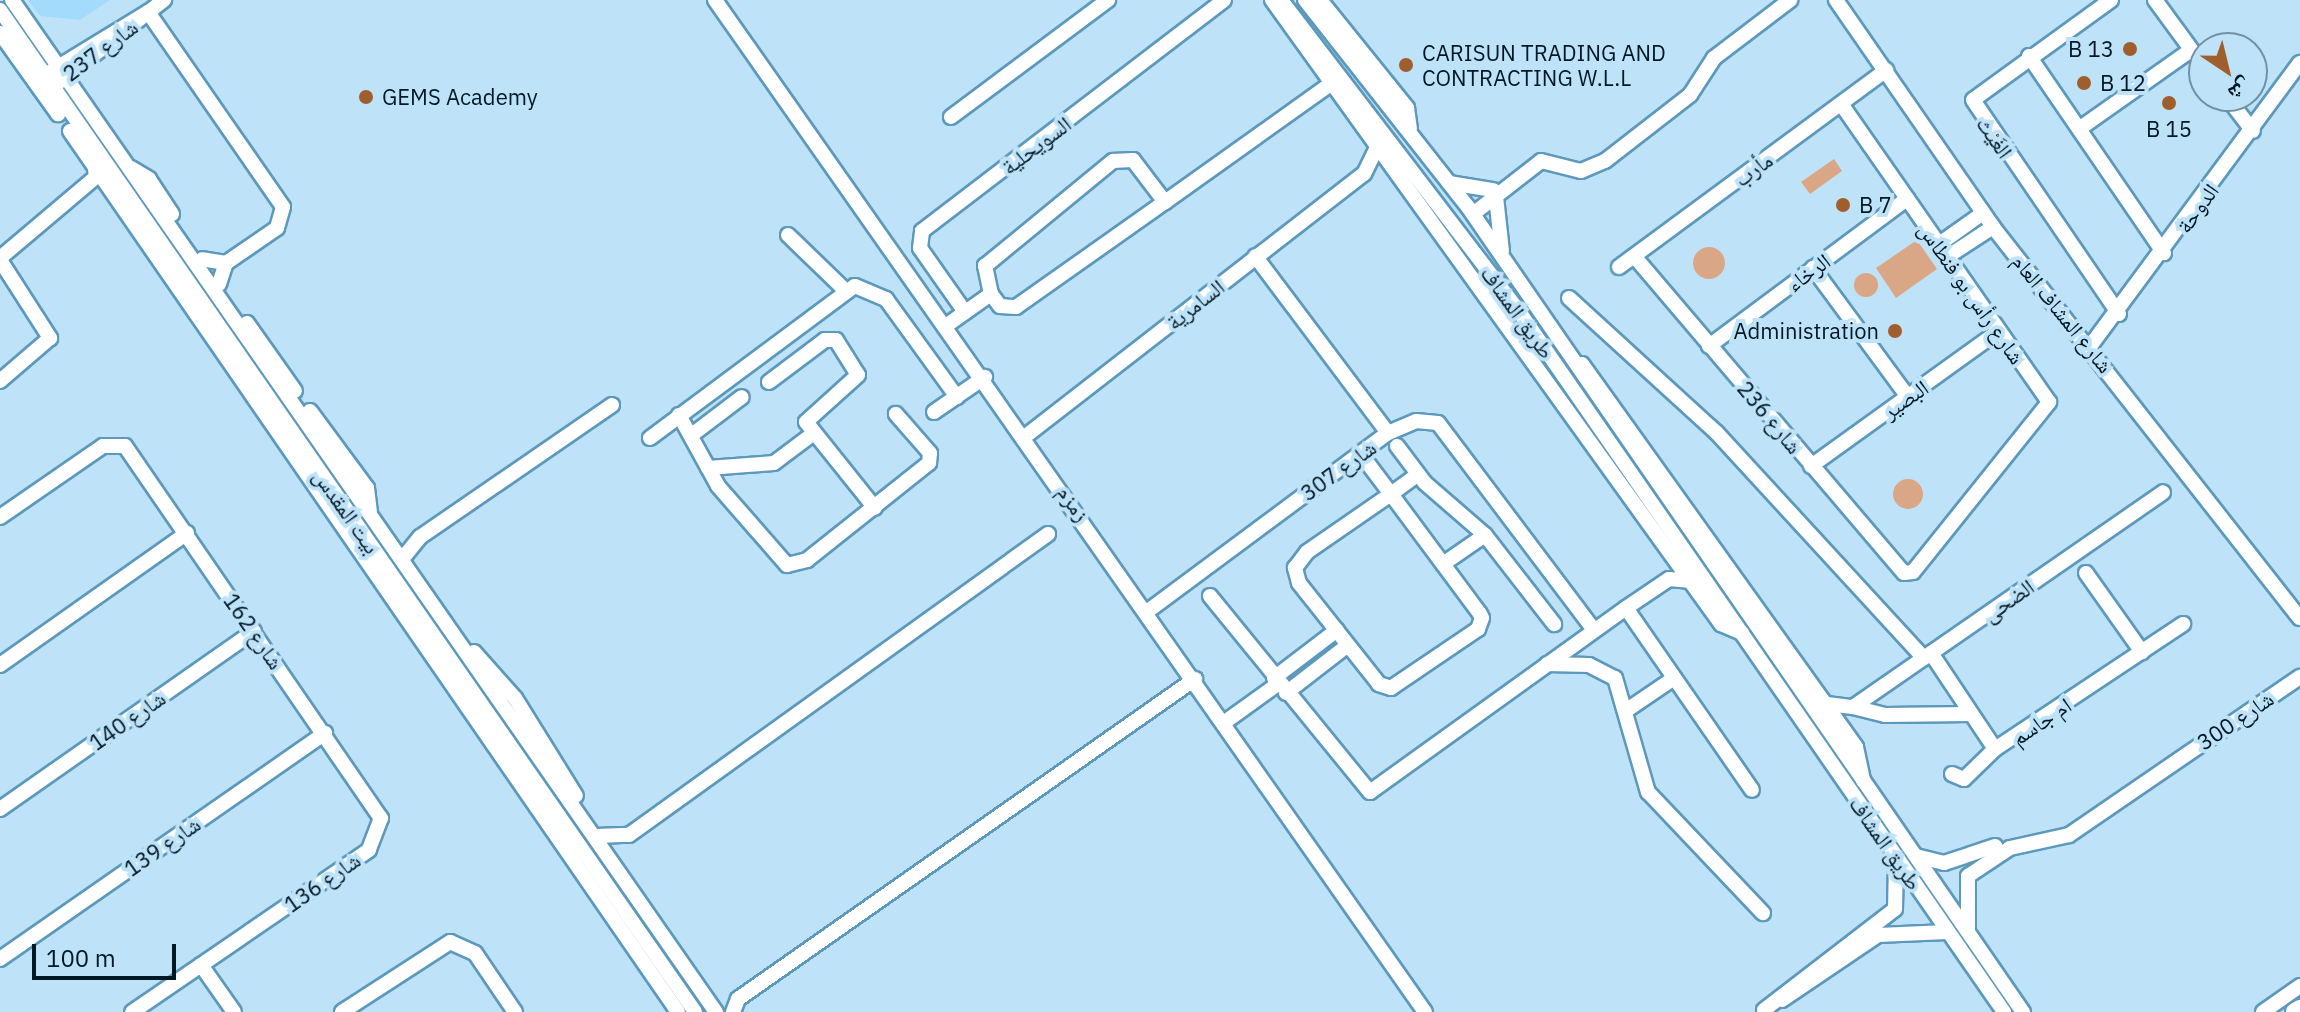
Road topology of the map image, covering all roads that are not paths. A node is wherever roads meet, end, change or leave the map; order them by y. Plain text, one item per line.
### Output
1 (12, 0) edge
2 (164, 0) edge
3 (715, 0) edge
4 (1108, 0) edge
5 (1224, 0) edge
6 (1272, 0) edge
7 (1281, 0) edge
8 (1305, 0) edge
9 (1320, 0) edge
10 (1790, 0) edge
11 (1836, 0) edge
12 (2111, 0) edge
13 (2155, 0) edge
14 (0, 10) edge
15 (148, 12) junction
16 (0, 33) edge
17 (2188, 46) edge
18 (2188, 52) edge
19 (2029, 56) junction
20 (2300, 63) edge
21 (1886, 70) junction
22 (61, 72) junction
23 (48, 82) junction
24 (1332, 83) junction
25 (1841, 104) junction
26 (2238, 112) edge
27 (951, 117) dead end
28 (2079, 129) junction
29 (1410, 130) junction
30 (2253, 131) junction
31 (1378, 145) junction
32 (94, 153) junction
33 (128, 167) junction
34 (1398, 171) junction
35 (1364, 174) junction
36 (96, 177) junction
37 (1449, 183) junction
38 (1495, 194) junction
39 (1907, 199) junction
40 (1165, 202) junction
41 (1470, 210) junction
42 (1983, 213) junction
43 (1993, 227) junction
44 (788, 235) dead end
45 (1943, 251) junction
46 (2164, 253) junction
47 (1255, 256) junction
48 (1634, 256) junction
49 (0, 259) edge
50 (202, 259) junction
51 (1504, 259) junction
52 (226, 263) junction
53 (1619, 267) dead end
54 (1813, 268) junction
55 (219, 284) junction
56 (844, 289) junction
57 (991, 294) junction
58 (1569, 298) dead end
59 (1518, 310) junction
60 (965, 312) junction
61 (2119, 314) junction
62 (947, 325) junction
63 (1999, 331) junction
64 (1517, 337) junction
65 (1709, 346) junction
66 (2088, 349) junction
67 (1570, 357) junction
68 (985, 377) junction
69 (0, 381) edge
70 (769, 382) dead end
71 (742, 397) dead end
72 (957, 397) junction
73 (1908, 397) junction
74 (612, 405) dead end
75 (934, 412) dead end
76 (896, 414) dead end
77 (679, 415) junction
78 (814, 433) junction
79 (1388, 433) junction
80 (693, 434) junction
81 (1027, 435) junction
82 (650, 438) dead end
83 (1397, 446) dead end
84 (1360, 453) junction
85 (313, 463) junction
86 (1811, 466) junction
87 (708, 468) junction
88 (1417, 475) junction
89 (2163, 492) dead end
90 (1391, 494) junction
91 (875, 508) junction
92 (370, 511) junction
93 (0, 517) edge
94 (187, 533) junction
95 (1048, 534) dead end
96 (1485, 535) junction
97 (389, 537) junction
98 (420, 537) junction
99 (1672, 554) junction
100 (403, 558) junction
101 (1443, 564) junction
102 (2086, 573) dead end
103 (1909, 575) joint
104 (1669, 579) junction
105 (1691, 581) junction
106 (1210, 596) dead end
107 (1626, 608) junction
108 (1148, 611) junction
109 (2300, 618) edge
110 (1554, 624) dead end
111 (2183, 624) dead end
112 (1337, 630) junction
113 (1594, 630) junction
114 (254, 631) junction
115 (1742, 633) junction
116 (1348, 645) junction
117 (2142, 652) junction
118 (1928, 656) junction
119 (1547, 664) junction
120 (0, 665) edge
121 (1786, 670) junction
122 (1674, 678) junction
123 (1195, 679) junction
124 (2297, 679) edge
125 (1812, 683) junction
126 (1280, 685) junction
127 (1827, 704) junction
128 (1853, 707) junction
129 (1627, 710) junction
130 (1970, 714) junction
131 (1225, 722) junction
132 (325, 733) junction
133 (1847, 733) junction
134 (1995, 749) junction
135 (515, 753) junction
136 (1952, 774) dead end
137 (1863, 781) junction
138 (1752, 790) dead end
139 (2117, 800) junction
140 (0, 809) edge
141 (382, 824) joint
142 (635, 831) junction
143 (596, 836) junction
144 (580, 846) junction
145 (1895, 854) junction
146 (1916, 856) junction
147 (611, 858) junction
148 (577, 866) junction
149 (1763, 913) dead end
150 (1947, 932) junction
151 (1970, 939) junction
152 (626, 941) junction
153 (648, 945) junction
154 (0, 959) edge
155 (201, 965) junction
156 (2300, 986) edge
157 (715, 1005) edge
158 (361, 1006) edge
159 (735, 1006) edge
160 (1762, 1011) edge
161 (132, 1012) edge
162 (234, 1012) edge
163 (342, 1012) edge
164 (515, 1012) edge
165 (678, 1012) edge
166 (695, 1012) edge
167 (725, 1012) edge
168 (1425, 1012) edge
169 (2004, 1012) edge
170 (2023, 1012) edge
171 (2263, 1012) edge

1 - 22 street, بيت المقدس
2 - 15 street, شارع 237
3 - 62 street, زمزم
4 - 27 street
5 - 60 street, السويحلية
6 - 24 street, طريق المشاف
7 - 59 street, طريق المشاف
8 - 29 street, طريق المشاف
9 - 29 street, طريق المشاف
10 - 38 street
11 - 21 street, شارع المشاف العام
12 - 19 street, الغَيْث
13 - 17 street
14 - 23 street, بيت المقدس
15 - 22 street, شارع 237
15 - 52 street
16 - 36 street, بيت المقدس
18 - 28 street
19 - 28 street
19 - 61 street, الغَيْث
20 - 30 street, الدوحة
21 - 25 street, مأرب
21 - 42 street, شارع المشاف العام
22 - 23 street, شارع 237
22 - 33 street, بيت المقدس
23 - 32 street, بيت المقدس
24 - 31 street, طريق المشاف
24 - 40 street
25 - 39 street, شارع رأس بو فنطاس
25 - 48 street, مأرب
26 - 30 street
28 - 46 street
29 - 37 street, طريق المشاف
30 - 46 street, الدوحة
31 - 34 street, طريق المشاف
31 - 35 street, السامرية
32 - 36 street
32 - 85 street, بيت المقدس
33 - 50 street, بيت المقدس
33 - 92 street, بيت المقدس
34 - 35 street
34 - 64 street, طريق المشاف
35 - 47 street, السامرية
36 - 49 street
36 - 148 street, بيت المقدس
37 - 38 street
37 - 41 street, طريق المشاف
38 - 41 street
38 - 51 street
39 - 45 street, شارع رأس بو فنطاس
39 - 54 street, الرخاء
40 - 57 street
40 - 57 street
41 - 51 street, طريق المشاف
42 - 43 street, شارع المشاف العام
42 - 45 street
43 - 45 street
43 - 66 street, شارع المشاف العام
44 - 56 street
45 - 63 street, شارع رأس بو فنطاس
46 - 61 street, الدوحة
47 - 79 street, شارع 307
47 - 81 street, السامرية
48 - 53 street, مأرب
48 - 65 street, شارع 236
49 - 69 street
50 - 52 street
50 - 55 street, بيت المقدس
51 - 67 street, طريق المشاف
52 - 55 street
54 - 65 street, الرخاء
54 - 73 street
55 - 92 street, بيت المقدس
56 - 72 street
56 - 77 street
57 - 60 street
58 - 118 street, ام جاسم
59 - 64 street
59 - 115 street, طريق المشاف
60 - 62 street
61 - 66 street, الدوحة
62 - 68 street, زمزم
63 - 73 street, البصير
63 - 103 street, شارع رأس بو فنطاس
64 - 99 street, طريق المشاف
65 - 86 street, شارع 236
66 - 109 street, شارع المشاف العام
67 - 121 street, طريق المشاف
67 - 125 street, طريق المشاف
68 - 72 street
68 - 81 street, زمزم
70 - 78 street
71 - 80 street
72 - 75 street
73 - 86 street, البصير
74 - 98 street
76 - 91 street
77 - 80 street
77 - 82 street
78 - 87 street
78 - 91 street
79 - 84 street, شارع 307
79 - 113 street
80 - 87 street
81 - 108 street, زمزم
83 - 88 street
84 - 90 street
84 - 108 street, شارع 307
85 - 100 street
85 - 135 street, بيت المقدس
86 - 103 street, شارع 236
87 - 91 street
88 - 90 street
88 - 96 street
89 - 118 street, الضحى
90 - 101 street
90 - 112 street
92 - 97 street, بيت المقدس
93 - 94 street, شارع 162
94 - 114 street, شارع 162
94 - 120 street
95 - 142 street
96 - 101 street
96 - 110 street
97 - 98 street
97 - 100 street, بيت المقدس
98 - 100 street
99 - 104 street
99 - 105 street, طريق المشاف
100 - 143 street, بيت المقدس
101 - 116 street
102 - 117 street
104 - 105 street
104 - 107 street
105 - 115 street, طريق المشاف
106 - 126 street
107 - 113 street
107 - 122 street
108 - 123 street, زمزم
111 - 117 street, ام جاسم
112 - 116 street
112 - 126 street
113 - 119 street
114 - 132 street, شارع 162
114 - 140 street, شارع 140
115 - 145 street, طريق المشاف
116 - 126 street
117 - 134 street, ام جاسم
118 - 128 street, الضحى
118 - 130 street, ام جاسم
119 - 126 street
119 - 129 street
121 - 125 street
121 - 137 street, طريق المشاف
122 - 129 street
122 - 138 street
123 - 131 street, زمزم
123 - 159 street
124 - 139 street, شارع 300
125 - 127 street, طريق المشاف
126 - 131 street
127 - 128 street
127 - 133 street, طريق المشاف
128 - 130 street
128 - 133 street
129 - 149 street
130 - 134 street, ام جاسم
131 - 168 street, زمزم
132 - 141 street, شارع 162
132 - 154 street, شارع 139
133 - 137 street, طريق المشاف
134 - 136 street
135 - 144 street, بيت المقدس
135 - 147 street
137 - 146 street, طريق المشاف
139 - 146 street
139 - 151 street
141 - 155 street, شارع 136
142 - 143 street
142 - 147 street
143 - 147 street, بيت المقدس
144 - 148 street
144 - 153 street, بيت المقدس
145 - 150 street, طريق المشاف
145 - 160 street
146 - 151 street, طريق المشاف
147 - 157 street, بيت المقدس
148 - 152 street, بيت المقدس
150 - 160 street
150 - 169 street, طريق المشاف
151 - 170 street, طريق المشاف
152 - 153 street
152 - 165 street, بيت المقدس
153 - 166 street, بيت المقدس
155 - 161 street, شارع 136
155 - 162 street
156 - 171 street
157 - 159 street
157 - 167 street, بيت المقدس
158 - 163 street
158 - 164 street

